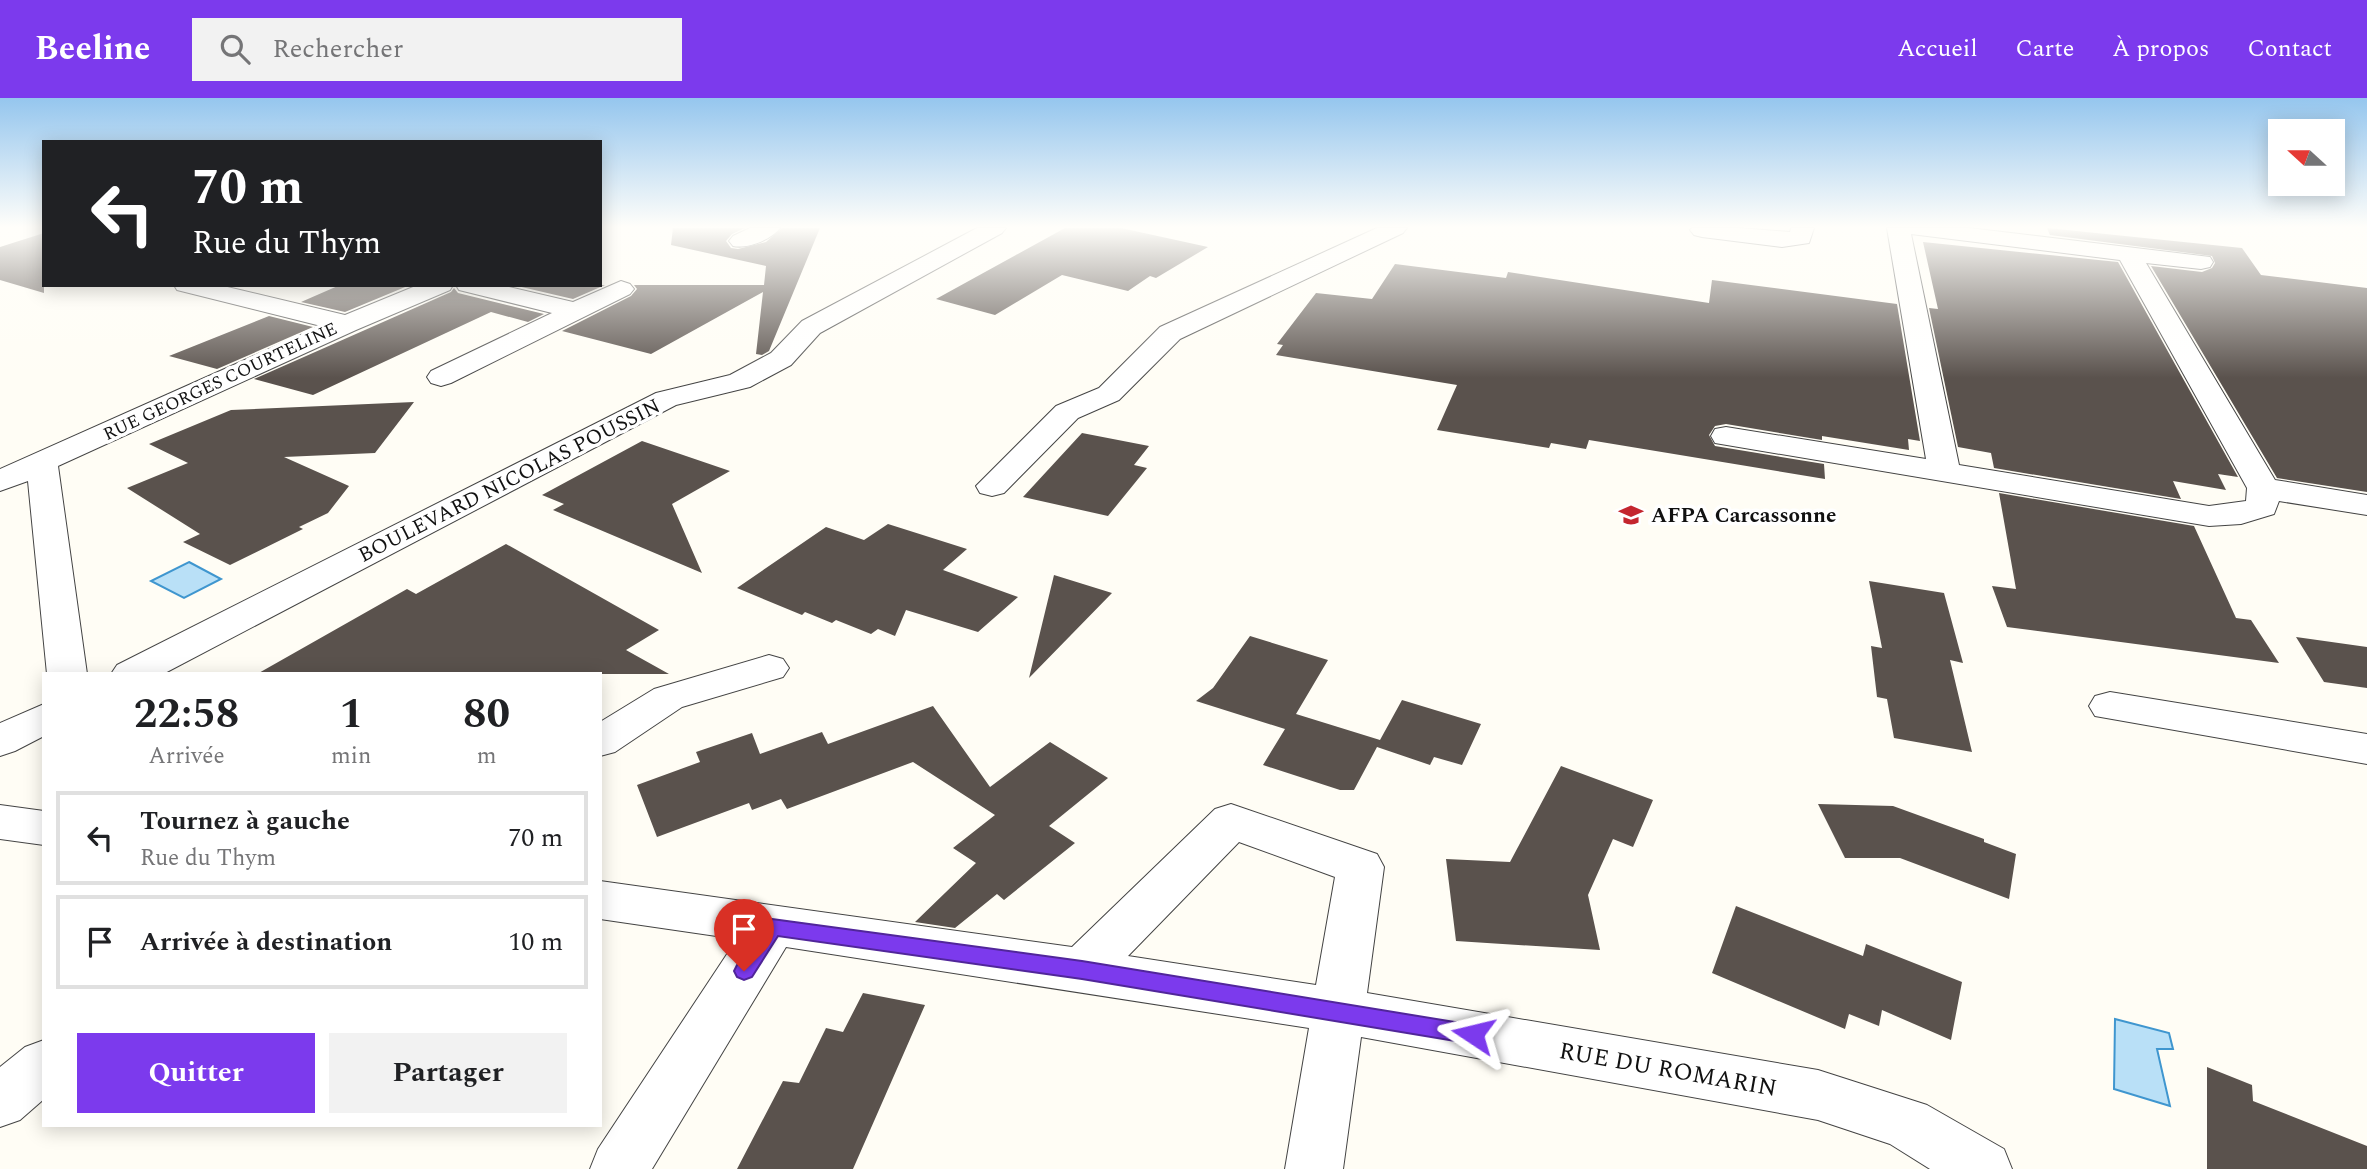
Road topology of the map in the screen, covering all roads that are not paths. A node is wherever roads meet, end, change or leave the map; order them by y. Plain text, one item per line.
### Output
1 (902, 278) edge
2 (1288, 278) edge
3 (1907, 278) edge
4 (2143, 278) edge
5 (194, 287) edge
6 (436, 287) edge
7 (476, 287) edge
8 (621, 289) dead end
9 (577, 311) junction
10 (346, 324) junction
11 (441, 377) dead end
12 (1726, 436) dead end
13 (42, 463) junction
14 (1944, 472) junction
15 (0, 481) edge
16 (992, 486) dead end
17 (2263, 488) junction
18 (2367, 505) edge
19 (769, 668) dead end
20 (67, 672) edge
21 (135, 672) edge
22 (2110, 706) dead end
23 (42, 719) edge
24 (0, 741) edge
25 (602, 741) edge
26 (2367, 750) edge
27 (0, 822) edge
28 (42, 828) edge
29 (602, 900) edge
30 (772, 927) junction
31 (1082, 970) junction
32 (1340, 1011) junction
33 (42, 1066) edge
34 (0, 1102) edge
35 (619, 1169) edge
36 (1314, 1169) edge
37 (1983, 1169) edge

1 - 21 street, BOULEVARD NICOLAS POUSSIN
2 - 16 street
3 - 14 street
4 - 17 street
5 - 10 street
6 - 10 street, RUE GEORGES COURTELINE
7 - 9 street
8 - 9 street
9 - 11 street
10 - 13 street, RUE GEORGES COURTELINE
12 - 14 street
13 - 15 street, RUE GEORGES COURTELINE
13 - 20 street
14 - 17 street
17 - 18 street
19 - 25 street
22 - 26 street
23 - 24 street
27 - 28 street
29 - 30 street, RUE DU ROMARIN
30 - 31 street, RUE DU ROMARIN
30 - 35 street
31 - 32 street, RUE DU ROMARIN
31 - 32 street
32 - 36 street
32 - 37 street, RUE DU ROMARIN
33 - 34 street

